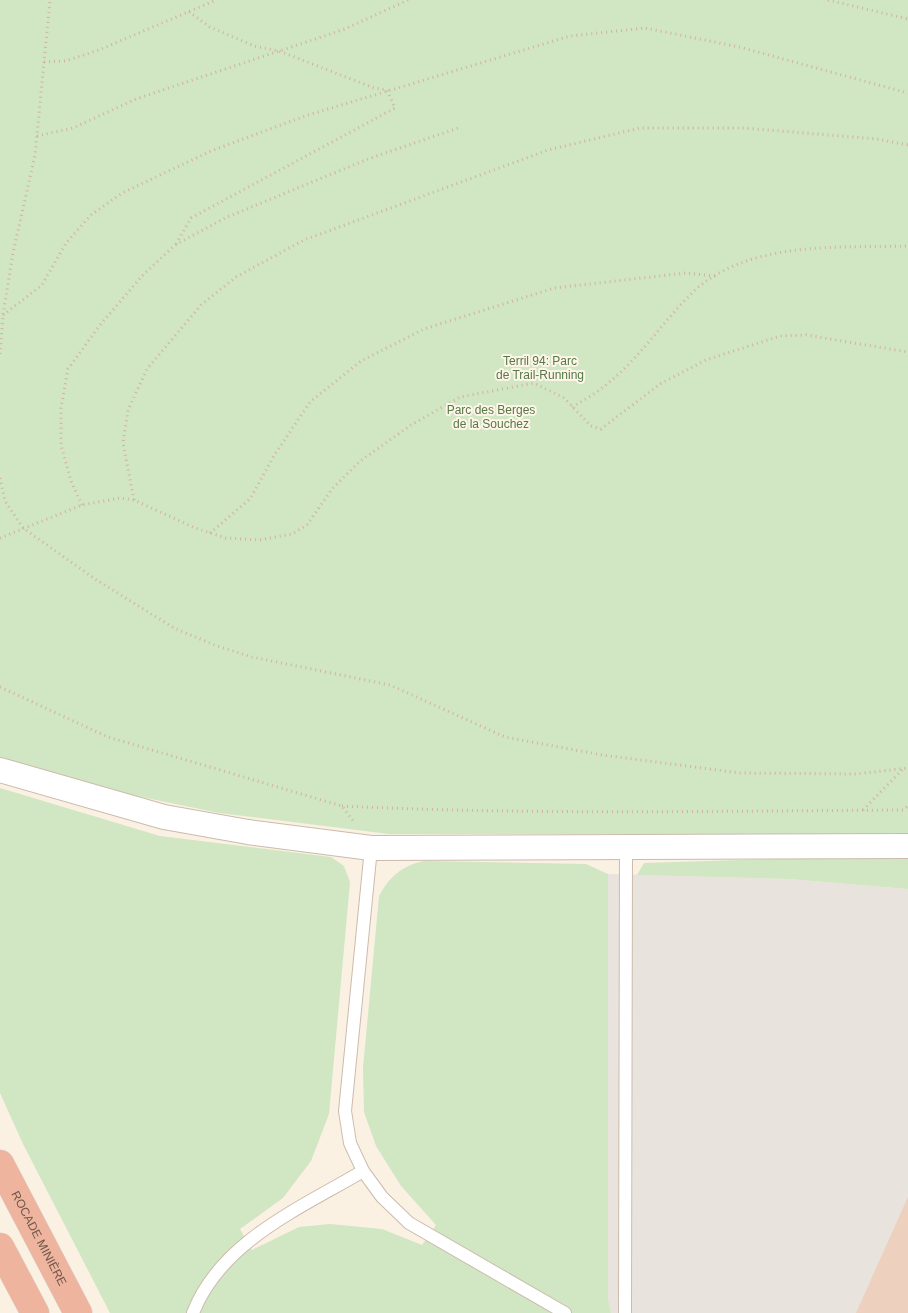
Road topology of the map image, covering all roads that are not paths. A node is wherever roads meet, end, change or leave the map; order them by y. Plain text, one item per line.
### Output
1 (0, 770) edge
2 (908, 846) edge
3 (371, 848) junction
4 (626, 848) junction
5 (0, 1164) edge
6 (363, 1171) junction
7 (0, 1247) edge
8 (35, 1313) edge
9 (78, 1313) edge
10 (193, 1313) edge
11 (565, 1313) edge
12 (625, 1313) edge

1 - 3 street
2 - 4 street
3 - 4 street
3 - 6 lane
4 - 12 lane
5 - 9 highway, ROCADE MINIÈRE
6 - 10 lane
6 - 11 lane
7 - 8 highway

